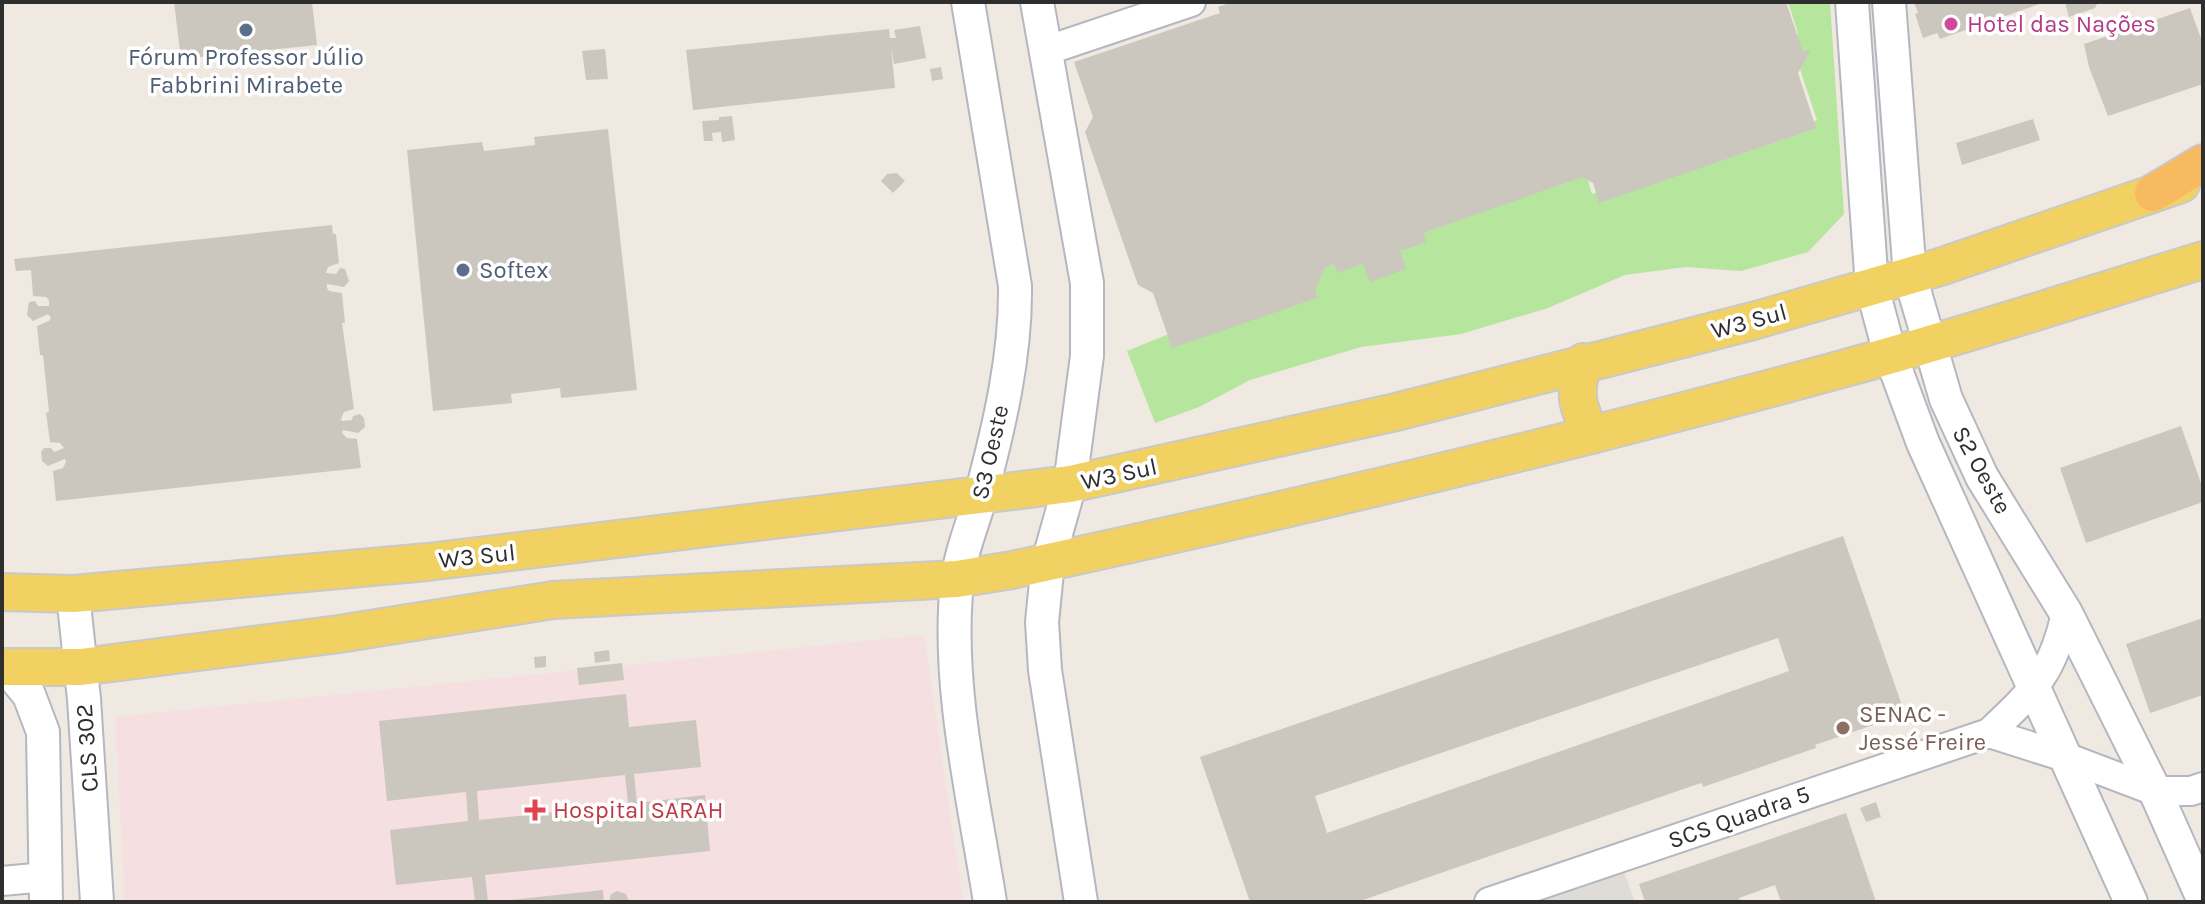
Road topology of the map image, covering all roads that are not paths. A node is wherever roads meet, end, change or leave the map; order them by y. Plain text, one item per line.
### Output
1 (968, 2) edge
2 (1037, 2) edge
3 (1191, 2) edge
4 (1852, 2) edge
5 (1889, 2) edge
6 (1045, 51) junction
7 (2203, 163) edge
8 (2203, 176) edge
9 (2153, 193) junction
10 (2203, 260) edge
11 (1910, 276) junction
12 (1872, 287) junction
13 (1929, 344) junction
14 (1890, 354) junction
15 (1583, 362) junction
16 (1592, 435) junction
17 (1070, 484) junction
18 (981, 494) junction
19 (428, 562) junction
20 (1048, 562) junction
21 (957, 579) junction
22 (2, 592) edge
23 (73, 594) junction
24 (2066, 613) junction
25 (339, 634) junction
26 (4, 667) edge
27 (81, 667) junction
28 (2035, 689) junction
29 (1989, 733) junction
30 (2068, 758) junction
31 (2203, 787) edge
32 (2155, 791) junction
33 (94, 833) junction
34 (2, 881) edge
35 (46, 889) edge
36 (2, 896) edge
37 (2203, 899) edge
38 (10, 902) edge
39 (97, 902) edge
40 (990, 902) edge
41 (1081, 902) edge
42 (1489, 902) edge
43 (2131, 902) edge

1 - 18 main road, S3 Oeste
2 - 6 main road
3 - 6 street
4 - 12 main road, S2 Oeste
5 - 11 main road, S2 Oeste
6 - 17 main road
7 - 9 highway
8 - 9 main road, W3 Sul
9 - 11 main road, W3 Sul
10 - 13 main road
11 - 12 main road, W3 Sul
11 - 13 main road, S2 Oeste
12 - 14 main road, S2 Oeste
12 - 15 main road, W3 Sul
13 - 14 main road
13 - 24 main road, S2 Oeste
14 - 16 main road
14 - 28 main road, S2 Oeste
15 - 16 main road
15 - 17 main road, W3 Sul
16 - 20 main road
17 - 18 main road, W3 Sul
17 - 20 main road
18 - 19 main road, W3 Sul
18 - 21 main road, S3 Oeste
19 - 23 main road, W3 Sul
19 - 25 main road
20 - 21 main road
20 - 41 main road
21 - 25 main road
21 - 40 main road, S3 Oeste
22 - 23 main road, W3 Sul
23 - 27 main road, CLS 302
24 - 28 street, SCS Quadra 5
24 - 32 main road, S2 Oeste
25 - 27 main road
26 - 27 main road
26 - 35 main road, CLS 302
27 - 33 main road, CLS 302
28 - 29 street, SCS Quadra 5
28 - 30 main road, S2 Oeste
29 - 30 street
29 - 42 street, SCS Quadra 5
30 - 32 street
30 - 43 main road, S2 Oeste
31 - 32 street
32 - 37 main road, S2 Oeste
33 - 35 main road
33 - 39 main road, CLS 302
34 - 35 street
36 - 38 street

